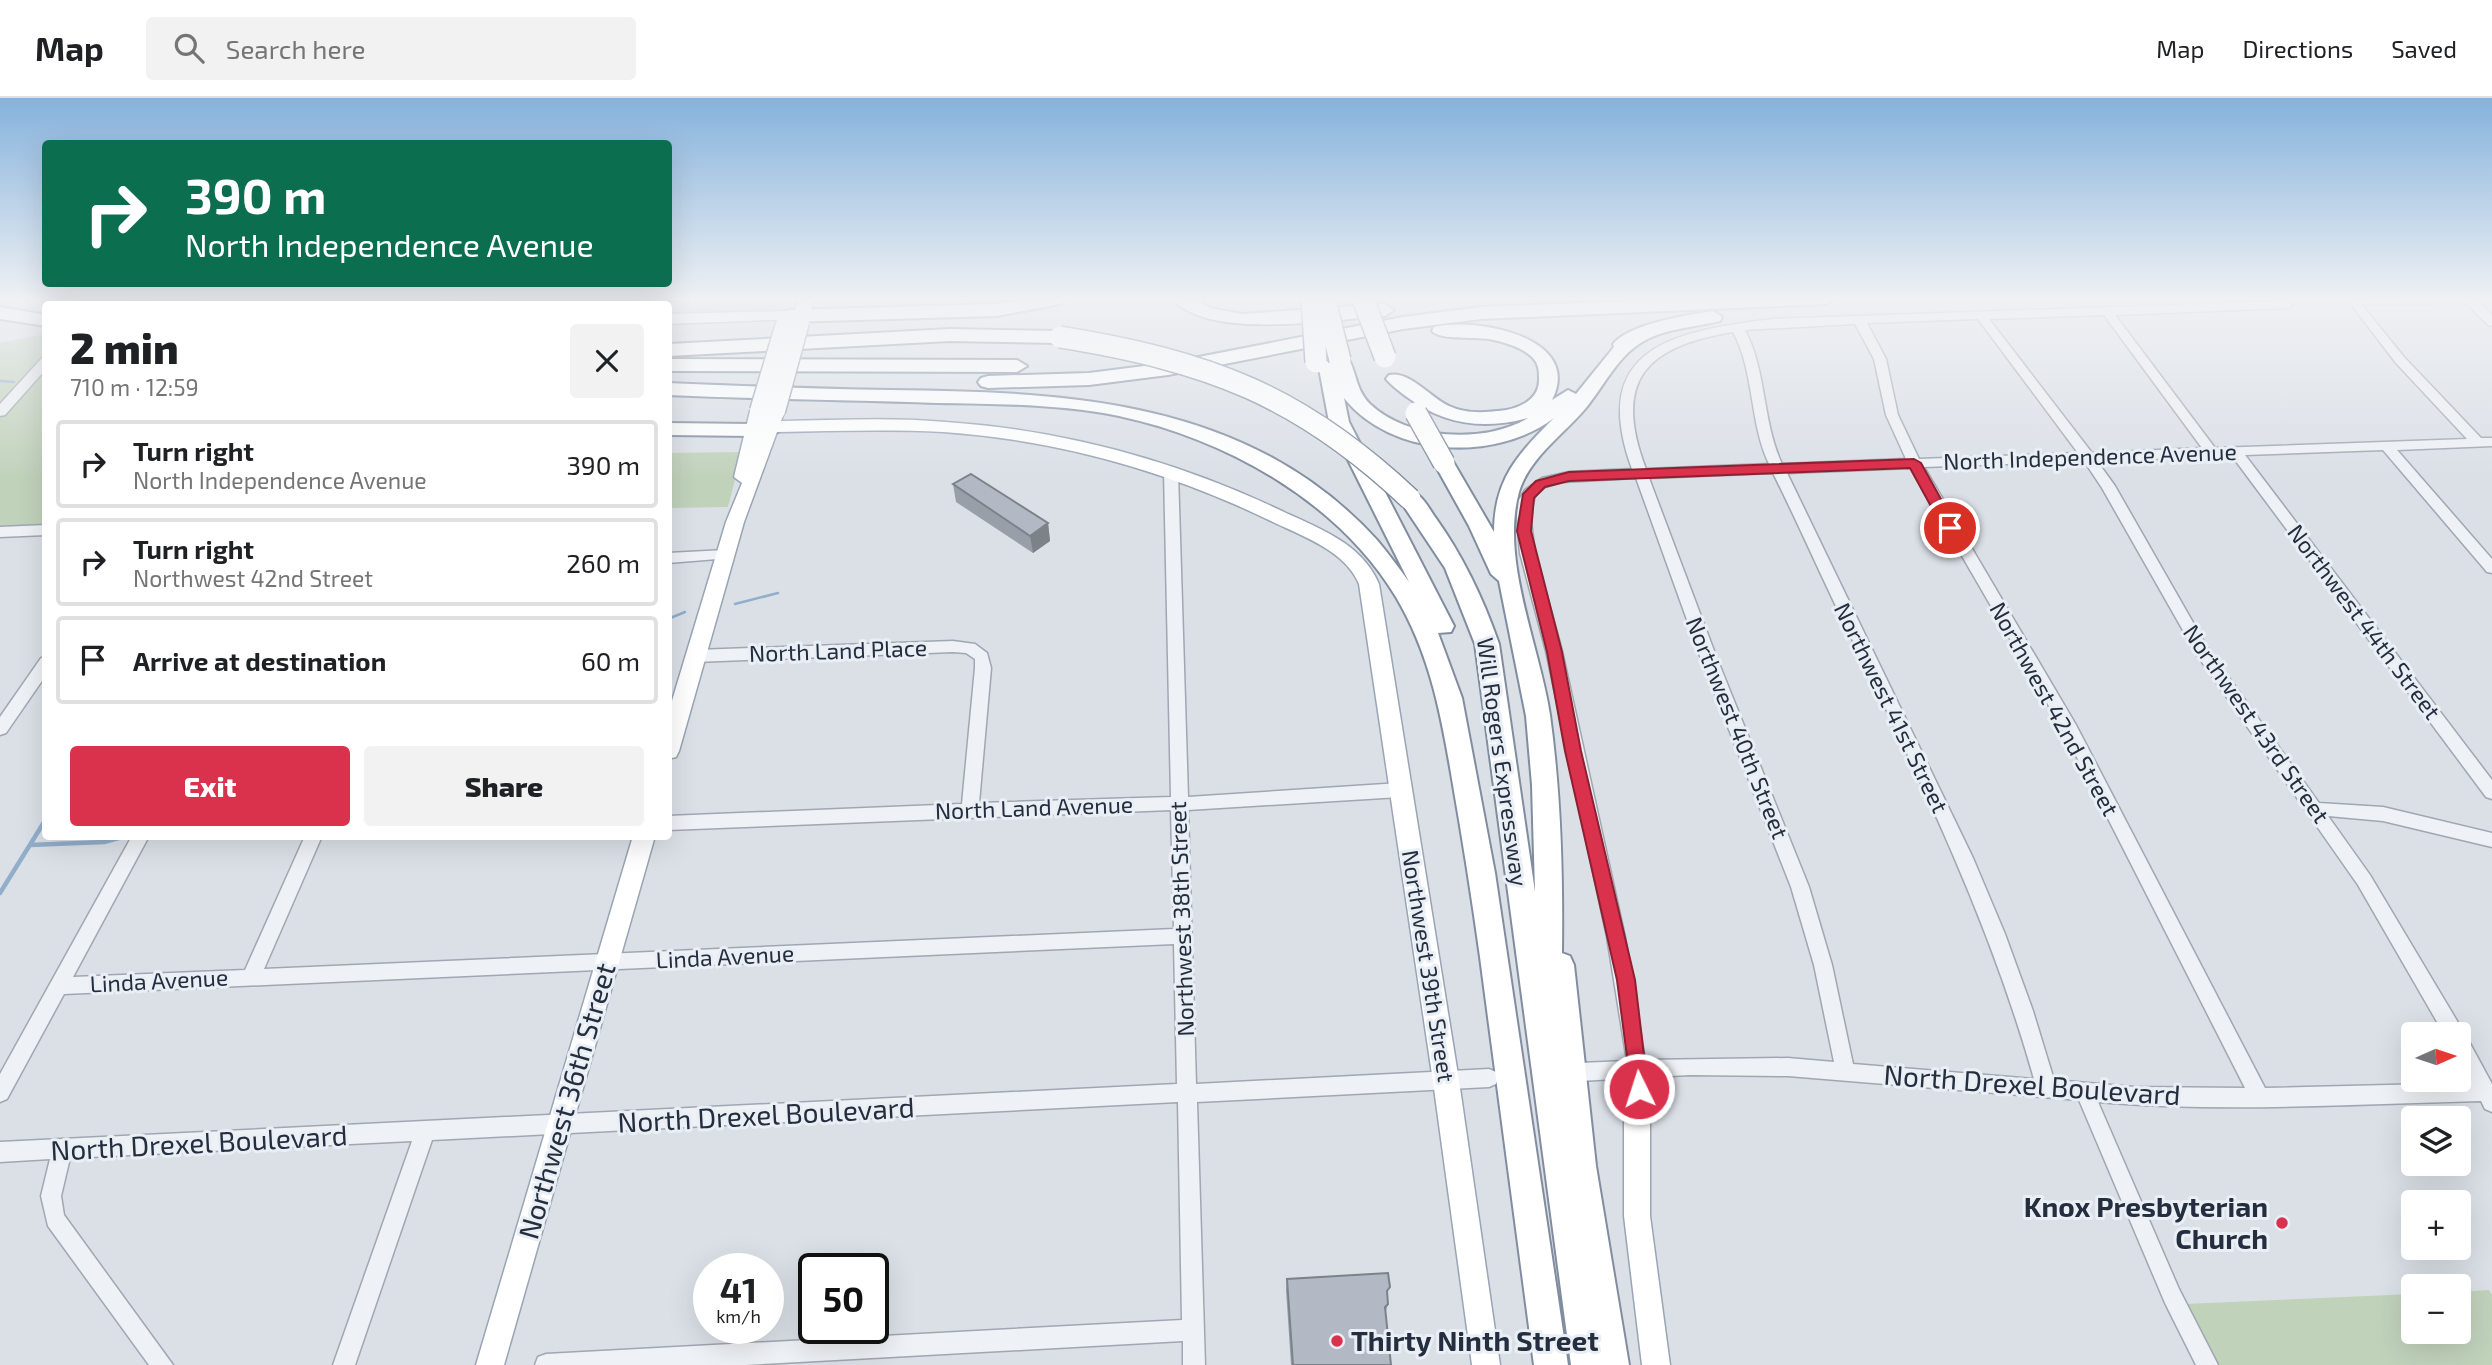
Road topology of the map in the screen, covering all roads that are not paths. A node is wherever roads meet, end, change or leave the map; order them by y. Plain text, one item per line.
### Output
1 (783, 358) edge
2 (1117, 358) edge
3 (1173, 358) edge
4 (1224, 358) edge
5 (1328, 358) edge
6 (1386, 358) edge
7 (1540, 358) edge
8 (1605, 358) edge
9 (1614, 358) edge
10 (1648, 358) edge
11 (1751, 358) edge
12 (1880, 358) edge
13 (2011, 358) edge
14 (2142, 358) edge
15 (2398, 358) edge
16 (1328, 362) junction
17 (42, 365) edge
18 (672, 365) edge
19 (1396, 379) junction
20 (672, 383) edge
21 (672, 389) edge
22 (0, 412) edge
23 (765, 420) junction
24 (672, 429) edge
25 (2477, 442) junction
26 (2492, 442) edge
27 (2386, 445) junction
28 (2235, 451) junction
29 (2211, 452) junction
30 (2088, 457) junction
31 (1914, 463) junction
32 (1778, 469) junction
33 (1171, 472) junction
34 (1640, 473) junction
35 (42, 530) edge
36 (0, 532) edge
37 (725, 555) junction
38 (672, 558) edge
39 (2492, 568) edge
40 (1511, 598) junction
41 (696, 656) junction
42 (42, 668) edge
43 (0, 729) edge
44 (672, 737) edge
45 (1400, 790) junction
46 (2492, 792) edge
47 (1179, 804) junction
48 (970, 810) junction
49 (2316, 810) junction
50 (672, 824) edge
51 (138, 840) edge
52 (312, 840) edge
53 (643, 840) edge
54 (2492, 840) edge
55 (1548, 860) junction
56 (1482, 873) junction
57 (1182, 936) junction
58 (607, 962) junction
59 (251, 977) junction
60 (59, 986) junction
61 (2447, 1022) edge
62 (1545, 1059) junction
63 (2471, 1064) edge
64 (1637, 1068) junction
65 (1579, 1072) dead end
66 (1846, 1072) junction
67 (1489, 1078) dead end
68 (1446, 1081) junction
69 (2047, 1090) junction
70 (0, 1093) edge
71 (1187, 1093) junction
72 (2085, 1093) junction
73 (2260, 1097) junction
74 (2489, 1098) edge
75 (560, 1126) junction
76 (425, 1132) junction
77 (62, 1149) junction
78 (0, 1152) edge
79 (1533, 1242) junction
80 (1194, 1330) junction
81 (162, 1365) edge
82 (344, 1365) edge
83 (490, 1365) edge
84 (546, 1365) edge
85 (1194, 1365) edge
86 (1486, 1365) edge
87 (1533, 1365) edge
88 (1550, 1365) edge
89 (1588, 1365) edge
90 (1612, 1365) edge
91 (1656, 1365) edge
92 (2207, 1365) edge

1 - 23 main road, bridge
2 - 18 highway
3 - 62 highway, Will Rogers Expressway, bridge
4 - 20 highway
5 - 16 highway, bridge
6 - 19 highway, bridge
7 - 19 highway
8 - 16 highway
9 - 40 highway
10 - 34 street, Northwest 40th Street
11 - 32 street, Northwest 41st Street
12 - 31 street, Northwest 42nd Street
13 - 30 street, Northwest 43rd Street
14 - 29 street
15 - 25 street
16 - 56 highway
17 - 22 street
19 - 40 highway, bridge
21 - 56 highway, Will Rogers Expressway
23 - 24 highway
23 - 33 main road
23 - 37 main road
25 - 26 street, North Independence Avenue
25 - 27 street, North Independence Avenue
27 - 28 street, North Independence Avenue
27 - 39 street
28 - 29 street, North Independence Avenue
28 - 46 street, Northwest 44th Street
29 - 30 street, North Independence Avenue
30 - 31 street, North Independence Avenue
30 - 49 street, Northwest 43rd Street
31 - 32 street, North Independence Avenue
31 - 73 street, Northwest 42nd Street
32 - 34 street, North Independence Avenue
32 - 69 street, Northwest 41st Street
33 - 45 main road, Northwest 39th Street
33 - 47 street, Northwest 38th Street
34 - 64 street, North Independence Avenue
34 - 66 street, Northwest 40th Street
35 - 36 street
37 - 38 street
37 - 41 main road
40 - 55 highway
41 - 44 main road
41 - 48 street, North Land Place
42 - 43 street
45 - 47 street, North Land Avenue
45 - 68 main road, Northwest 39th Street
47 - 48 street, North Land Avenue
47 - 57 street, Northwest 38th Street
48 - 50 street, North Land Avenue
49 - 54 street
49 - 61 street, Northwest 43rd Street
51 - 60 street
52 - 59 street
53 - 58 main road, Northwest 36th Street
55 - 62 highway
55 - 90 highway
56 - 79 highway, Will Rogers Expressway
57 - 58 street, Linda Avenue
57 - 71 street, Northwest 38th Street
58 - 59 street, Linda Avenue
58 - 75 main road, Northwest 36th Street
59 - 60 street, Linda Avenue
60 - 70 street
62 - 89 highway, Will Rogers Expressway
63 - 74 street
64 - 65 street, North Drexel Boulevard
64 - 66 street, North Drexel Boulevard
64 - 91 main road
66 - 69 street, North Drexel Boulevard
67 - 68 street, North Drexel Boulevard
68 - 71 street, North Drexel Boulevard
68 - 86 main road, Northwest 39th Street
69 - 72 street, North Drexel Boulevard
71 - 75 street, North Drexel Boulevard
71 - 80 street, Northwest 38th Street
72 - 73 street, North Drexel Boulevard
72 - 92 street
73 - 74 street, North Drexel Boulevard
75 - 76 street, North Drexel Boulevard
75 - 83 main road, Northwest 36th Street
76 - 77 street, North Drexel Boulevard
76 - 82 street
77 - 78 street, North Drexel Boulevard
77 - 81 street
79 - 87 highway
79 - 88 highway, Will Rogers Expressway
80 - 84 street
80 - 85 street, Northwest 38th Street

